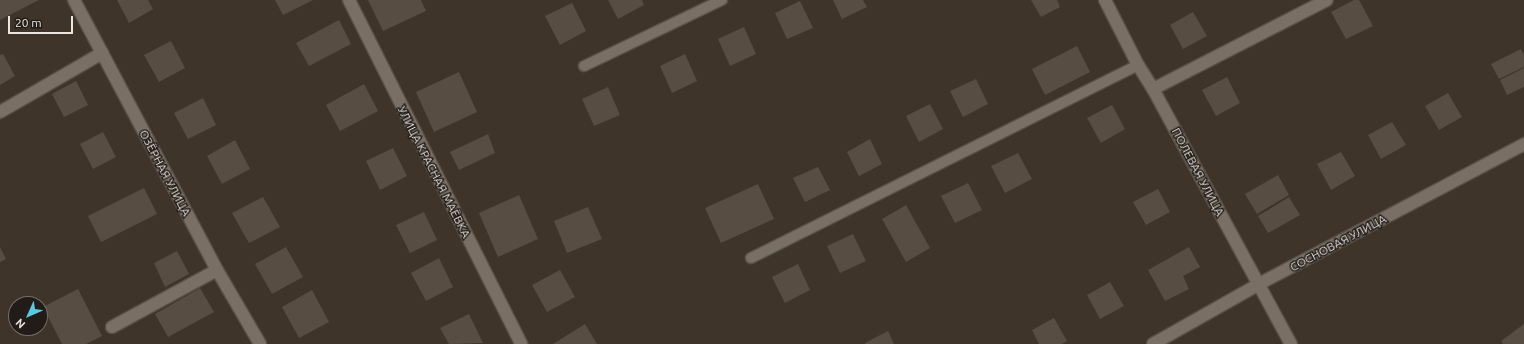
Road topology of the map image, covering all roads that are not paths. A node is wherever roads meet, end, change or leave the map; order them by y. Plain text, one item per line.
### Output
1 (74, 0) edge
2 (349, 0) edge
3 (722, 0) edge
4 (1105, 0) edge
5 (1327, 0) edge
6 (102, 53) junction
7 (1138, 65) junction
8 (584, 66) dead end
9 (1153, 89) junction
10 (0, 112) edge
11 (1524, 144) edge
12 (751, 258) dead end
13 (217, 270) junction
14 (1259, 284) junction
15 (112, 327) dead end
16 (260, 344) edge
17 (521, 344) edge
18 (1153, 344) edge
19 (1291, 344) edge

1 - 6 street, ОЗЁРНАЯ УЛИЦА
2 - 17 street, УЛИЦА КРАСНАЯ МАЁВКА
3 - 8 lane
4 - 7 street, ПОЛЕВАЯ УЛИЦА
5 - 9 street
6 - 10 street
6 - 13 street, ОЗЁРНАЯ УЛИЦА
7 - 9 street, ПОЛЕВАЯ УЛИЦА
7 - 12 lane
9 - 14 street, ПОЛЕВАЯ УЛИЦА
11 - 14 street, СОСНОВАЯ УЛИЦА
13 - 15 street
13 - 16 street, ОЗЁРНАЯ УЛИЦА
14 - 18 street, СОСНОВАЯ УЛИЦА
14 - 19 street, ПОЛЕВАЯ УЛИЦА

